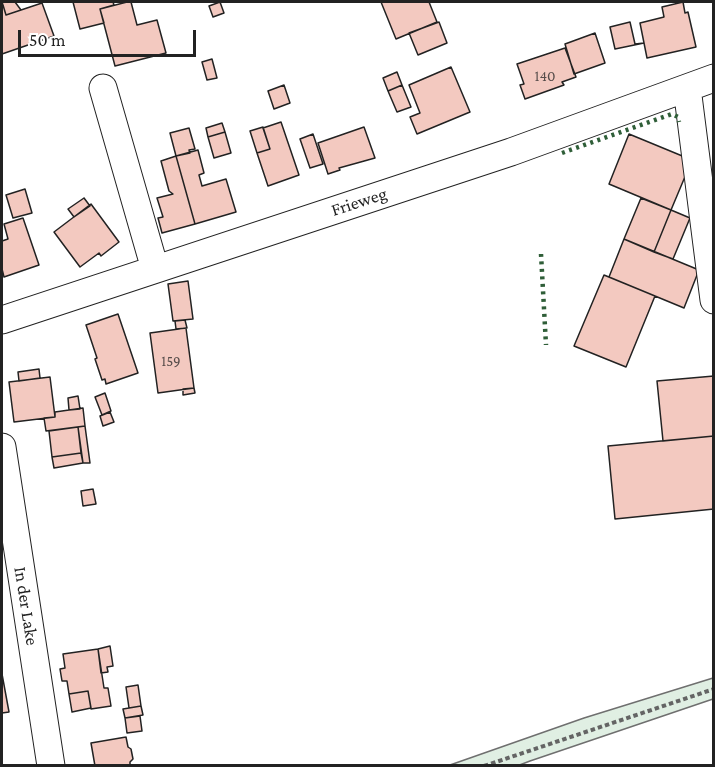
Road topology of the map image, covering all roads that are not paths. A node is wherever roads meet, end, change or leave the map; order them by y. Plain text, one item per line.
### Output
1 (714, 78) edge
2 (104, 88) dead end
3 (687, 88) junction
4 (155, 269) junction
5 (714, 300) edge
6 (2, 320) edge
7 (2, 447) edge
8 (51, 765) edge

1 - 3 street, Frieweg
2 - 4 street
3 - 4 street, Frieweg
3 - 5 street
4 - 6 street, Frieweg
7 - 8 street, In der Lake

